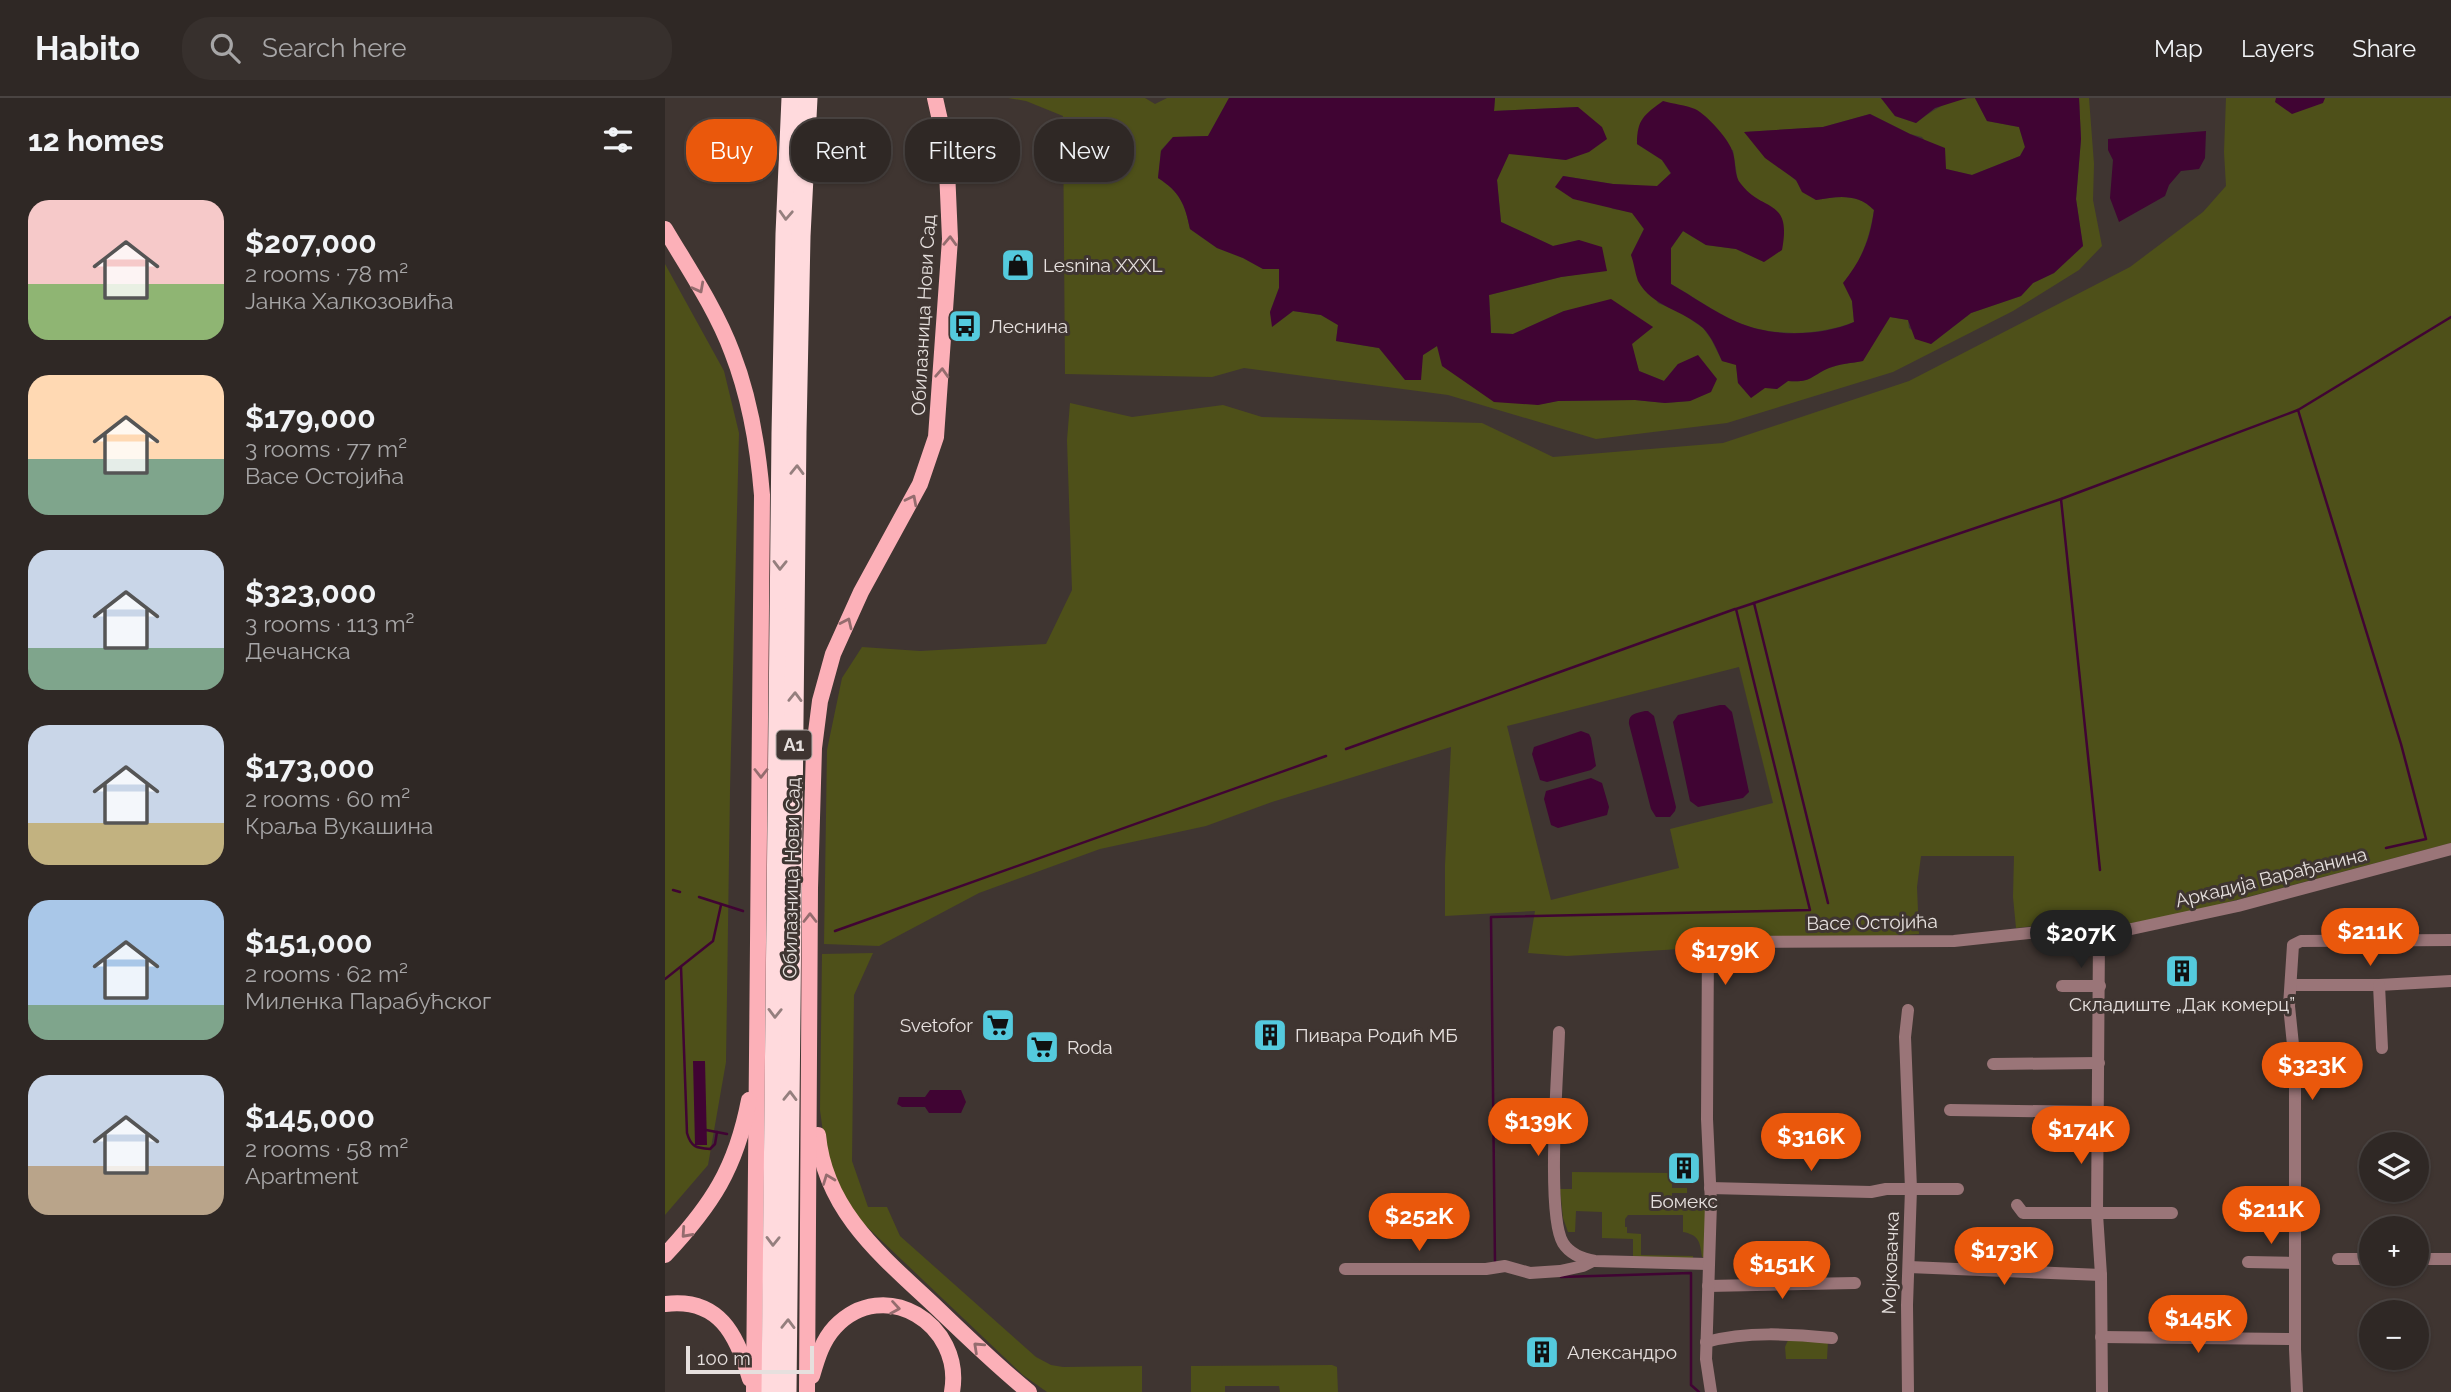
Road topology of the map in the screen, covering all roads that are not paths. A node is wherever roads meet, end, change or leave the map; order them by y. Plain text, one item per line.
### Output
1 (791, 98) edge
2 (808, 98) edge
3 (935, 98) edge
4 (665, 229) edge
5 (2451, 849) edge
6 (2099, 936) junction
7 (2451, 940) edge
8 (2451, 981) edge
9 (2291, 985) junction
10 (2379, 985) junction
11 (2062, 986) dead end
12 (2100, 986) junction
13 (1908, 1010) dead end
14 (1559, 1032) dead end
15 (2382, 1048) dead end
16 (757, 1063) junction
17 (2099, 1063) junction
18 (1993, 1064) dead end
19 (810, 1085) junction
20 (1950, 1110) dead end
21 (2098, 1111) junction
22 (1710, 1188) junction
23 (1911, 1189) junction
24 (1958, 1189) dead end
25 (2017, 1205) dead end
26 (2172, 1213) dead end
27 (2097, 1214) junction
28 (665, 1255) edge
29 (2338, 1259) dead end
30 (2359, 1259) edge
31 (2429, 1259) edge
32 (2451, 1259) edge
33 (1593, 1261) junction
34 (2248, 1262) dead end
35 (2295, 1263) junction
36 (1708, 1264) junction
37 (1909, 1267) junction
38 (1345, 1269) dead end
39 (2101, 1275) junction
40 (1855, 1283) dead end
41 (1708, 1286) junction
42 (665, 1304) edge
43 (2101, 1337) junction
44 (1832, 1338) dead end
45 (2295, 1339) junction
46 (1706, 1342) junction
47 (754, 1392) edge
48 (771, 1392) edge
49 (787, 1392) edge
50 (807, 1392) edge
51 (951, 1392) edge
52 (1029, 1392) edge
53 (1711, 1392) edge
54 (1908, 1392) edge
55 (2102, 1392) edge
56 (2297, 1392) edge

1 -> 48 highway, A1
49 -> 2 highway, A1
19 -> 3 main road, Обилазница Нови Сад
4 -> 16 main road, Обилазница Нови Сад
5 - 6 street, Аркадија Варађанина
6 - 12 street
6 - 22 street, Васе Остојића
7 - 9 street
8 - 10 street
9 - 10 street
9 - 35 street
10 - 15 street
11 - 12 street
12 - 17 street
13 - 23 street, Мојковачка
14 - 33 street
16 -> 28 main road
16 - 47 main road, Обилазница Нови Сад
17 - 18 street
17 - 21 street
19 - 50 main road, Обилазница Нови Сад
52 -> 19 main road
20 - 21 street
21 - 27 street
22 - 23 street
22 - 36 street, Васе Остојића
23 - 24 street
23 - 37 street, Мојковачка
25 - 27 street
26 - 27 street
27 - 39 street
29 - 30 street
31 - 32 street
33 - 36 street
33 - 38 street
34 - 35 street
35 - 45 street
36 - 41 street, Васе Остојића
37 - 39 street
37 - 54 street, Мојковачка
39 - 43 street
40 - 41 street
41 - 46 street, Васе Остојића
42 - 47 main road
43 - 45 street
43 - 55 street
44 - 46 street
45 - 56 street
46 - 53 street, Васе Остојића
50 -> 51 main road

